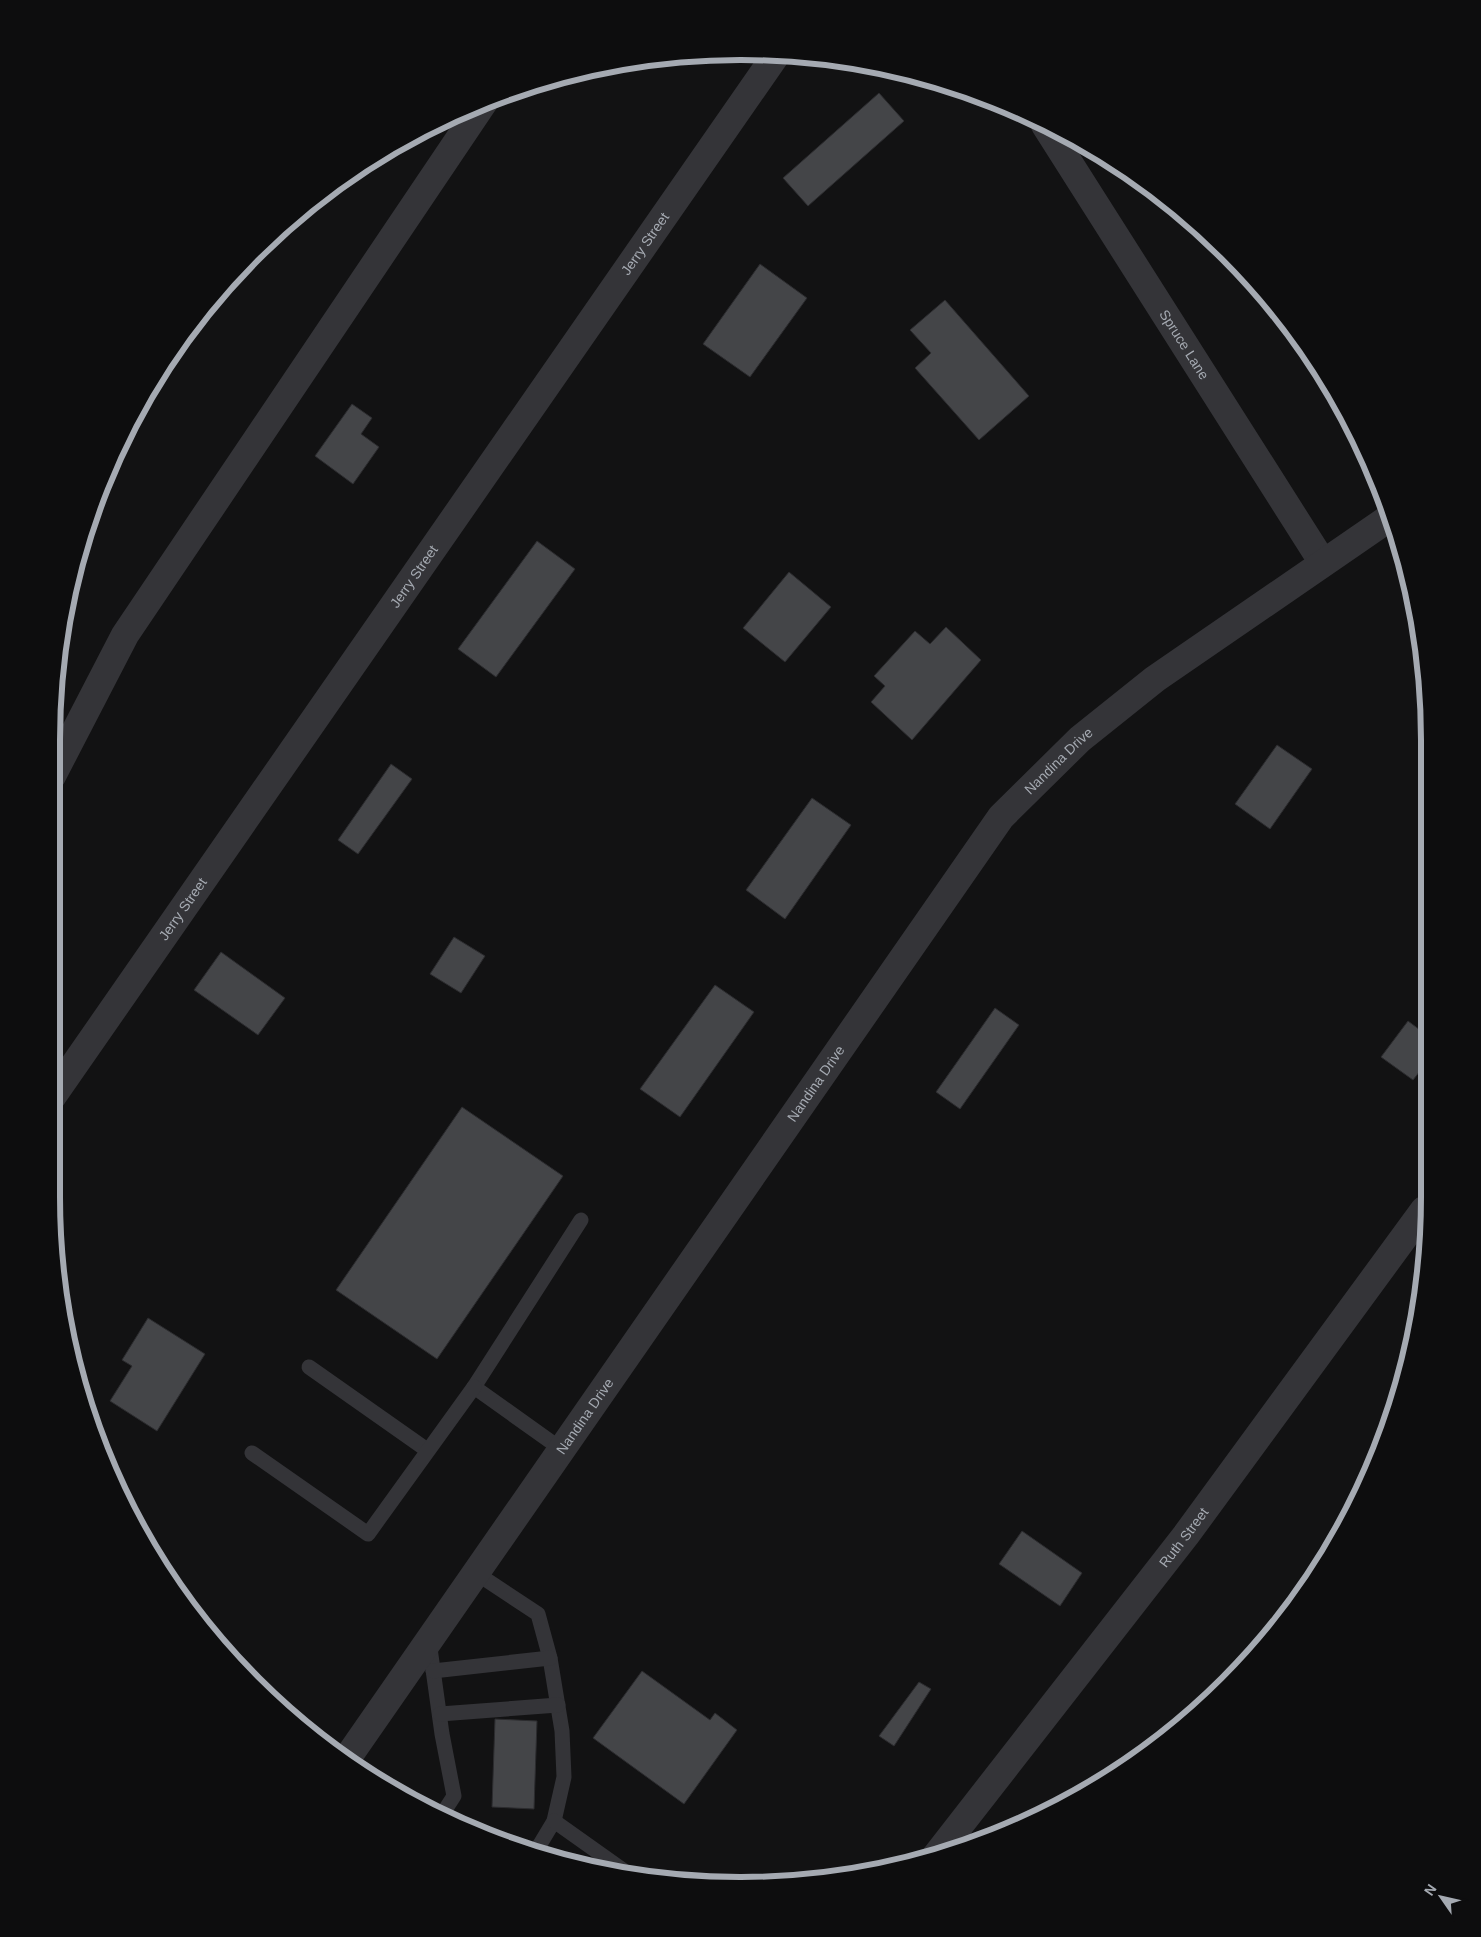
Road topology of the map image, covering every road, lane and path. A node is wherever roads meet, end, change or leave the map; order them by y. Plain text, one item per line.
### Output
1 (772, 61) edge
2 (476, 114) edge
3 (1052, 136) edge
4 (1385, 521) edge
5 (1323, 563) junction
6 (60, 761) edge
7 (60, 1085) edge
8 (1421, 1215) edge
9 (581, 1220) dead end
10 (309, 1367) dead end
11 (474, 1387) junction
12 (427, 1450) junction
13 (561, 1450) junction
14 (252, 1453) dead end
15 (476, 1573) junction
16 (429, 1641) junction
17 (550, 1658) junction
18 (433, 1671) junction
19 (558, 1705) junction
20 (440, 1714) junction
21 (350, 1754) edge
22 (448, 1811) edge
23 (554, 1821) junction
24 (539, 1846) edge
25 (943, 1846) edge
26 (618, 1866) edge

1 - 7 street, Jerry Street
2 - 6 street
3 - 5 street, Spruce Lane
4 - 5 street, Nandina Drive
5 - 13 street, Nandina Drive
8 - 25 street, Ruth Street
9 - 11 lane
10 - 12 lane
11 - 12 lane
11 - 13 lane
12 - 14 lane
13 - 15 street, Nandina Drive
15 - 16 street, Nandina Drive
15 - 17 lane
16 - 18 lane
16 - 21 street, Nandina Drive
17 - 18 lane
17 - 19 lane
18 - 20 lane
19 - 20 lane
19 - 23 lane
20 - 22 lane
23 - 24 lane
23 - 26 lane

